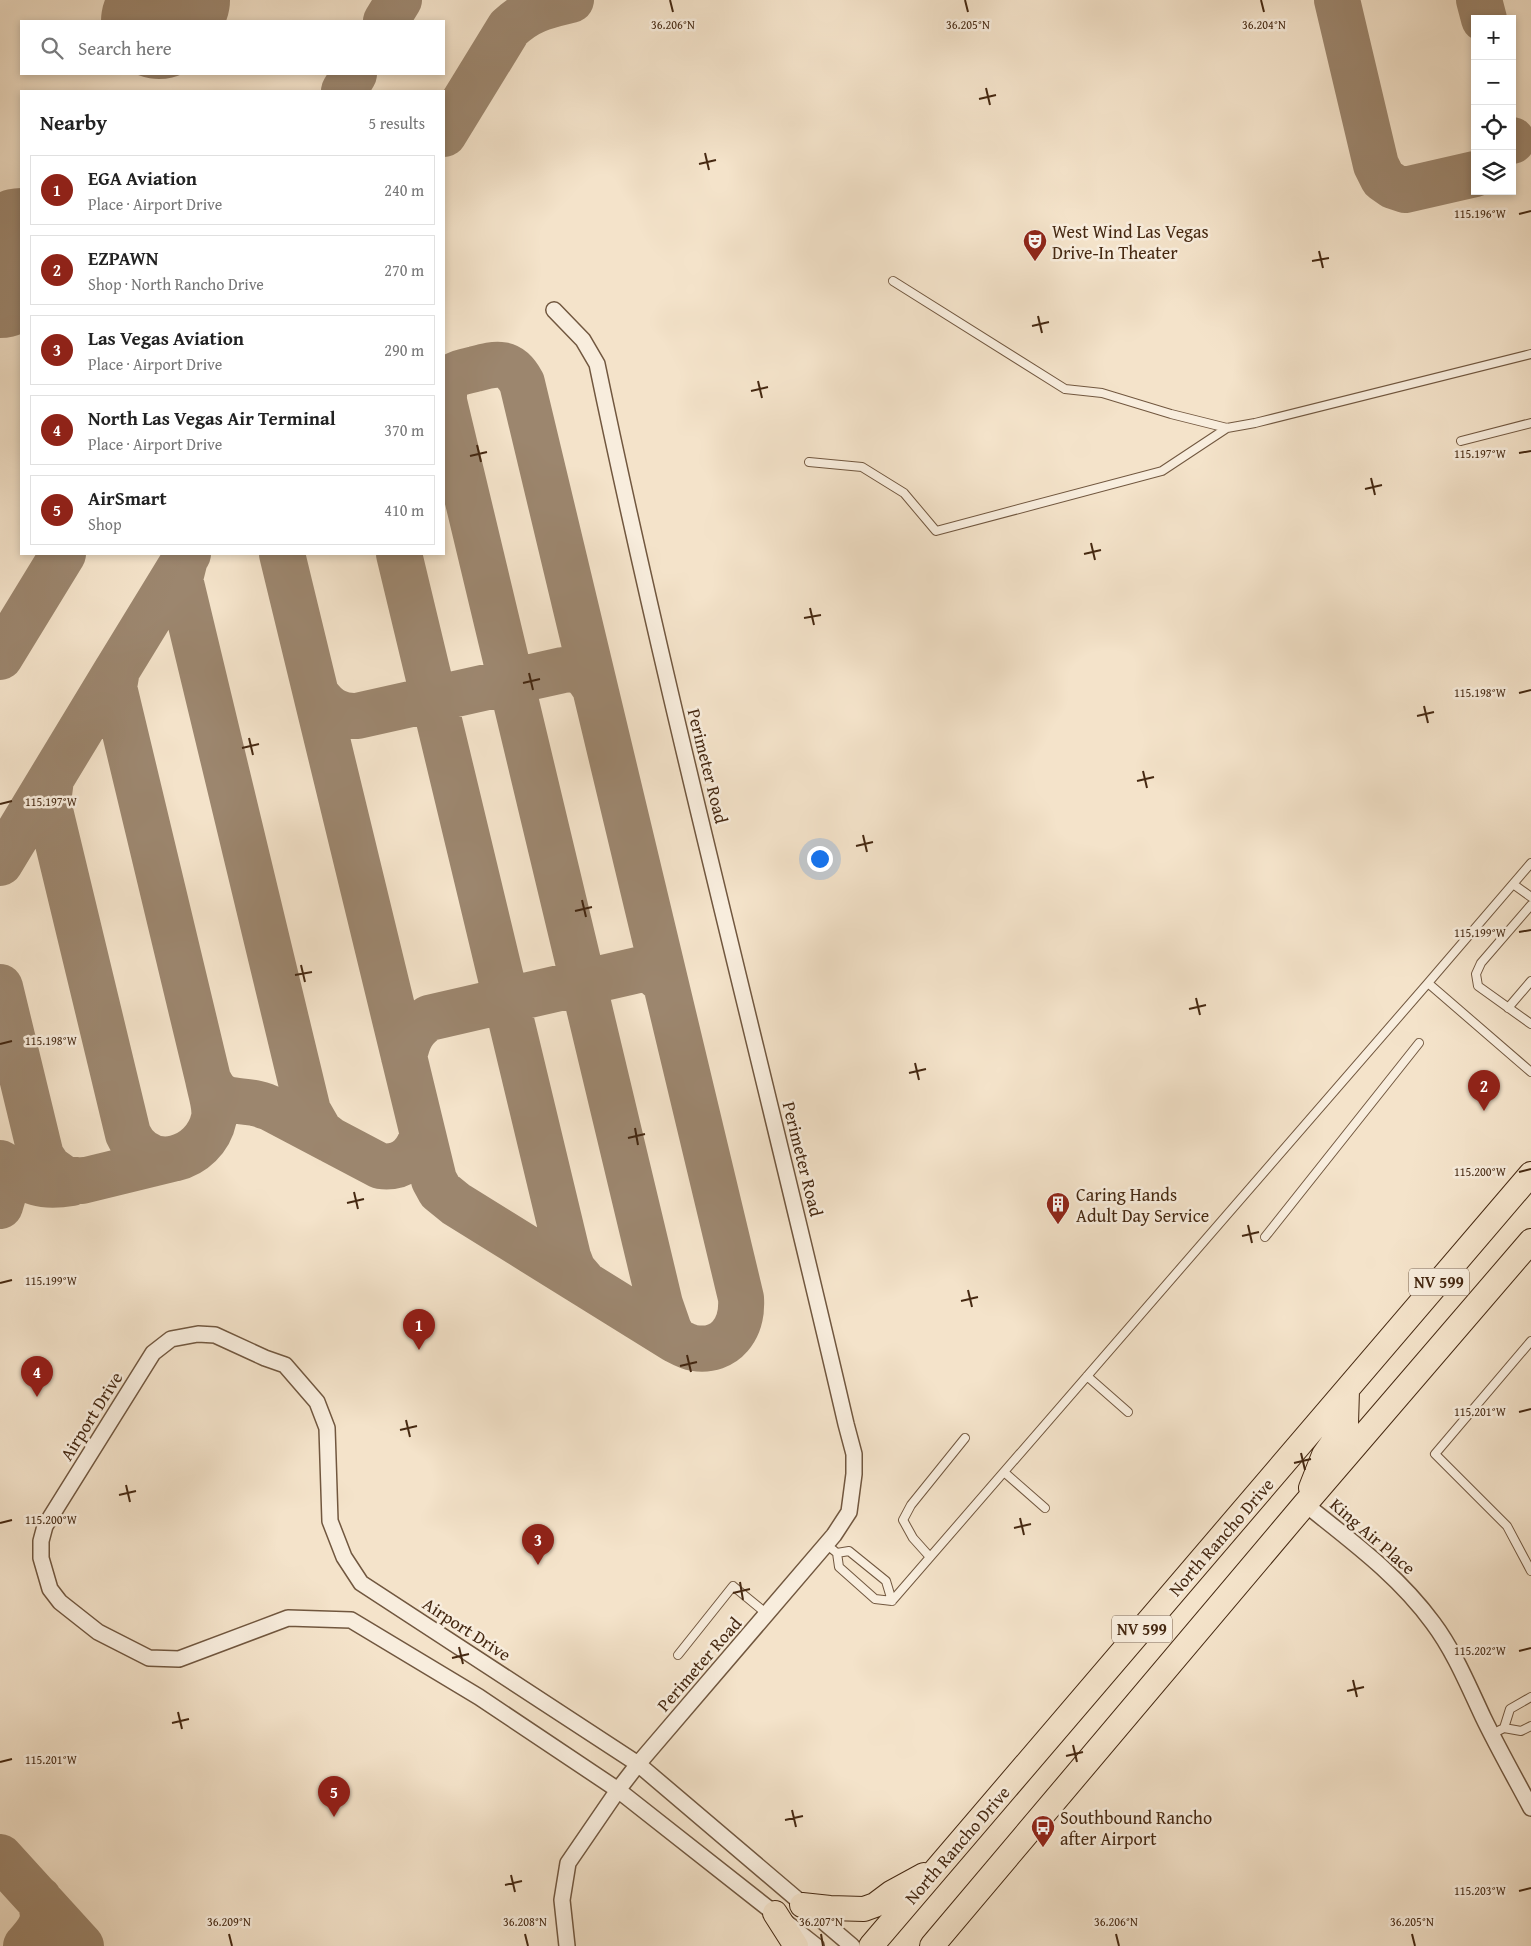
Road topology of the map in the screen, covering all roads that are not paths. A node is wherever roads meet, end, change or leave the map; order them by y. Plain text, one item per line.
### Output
1 (893, 281) dead end
2 (554, 310) dead end
3 (1531, 354) edge
4 (1531, 423) edge
5 (1227, 428) junction
6 (1461, 441) dead end
7 (809, 462) dead end
8 (1531, 863) edge
9 (1513, 884) junction
10 (1531, 898) edge
11 (1531, 905) edge
12 (1531, 982) edge
13 (1428, 983) junction
14 (1508, 1008) junction
15 (1531, 1024) edge
16 (1419, 1043) dead end
17 (1531, 1072) edge
18 (1531, 1174) edge
19 (1265, 1237) dead end
20 (1531, 1241) edge
21 (1531, 1341) edge
22 (1088, 1376) junction
23 (1347, 1390) junction
24 (1128, 1412) dead end
25 (965, 1438) dead end
26 (1004, 1472) junction
27 (1306, 1504) junction
28 (1045, 1508) dead end
29 (832, 1549) junction
30 (930, 1557) junction
31 (1531, 1571) edge
32 (892, 1600) junction
33 (767, 1614) junction
34 (678, 1655) dead end
35 (1531, 1697) edge
36 (1531, 1726) edge
37 (1498, 1731) junction
38 (638, 1764) junction
39 (618, 1790) junction
40 (1531, 1808) edge
41 (937, 1868) junction
42 (802, 1905) junction
43 (775, 1913) junction
44 (566, 1946) edge
45 (796, 1946) edge
46 (816, 1946) edge
47 (852, 1946) edge
48 (871, 1946) edge
49 (932, 1946) edge

1 - 5 lane
2 - 29 street, Perimeter Road
3 - 5 lane
4 - 6 lane
5 - 7 lane
8 - 9 lane
9 - 10 lane
9 - 13 lane
11 - 14 lane
12 - 14 lane
13 - 17 lane
13 - 22 lane
14 - 15 lane
16 - 19 lane
18 - 23 main road, North Rancho Drive / NV 599
20 - 27 main road, NV 599
21 - 31 lane
22 - 24 lane
22 - 26 lane
23 - 27 main road
23 - 41 main road, North Rancho Drive / NV 599
25 - 30 lane
26 - 28 lane
26 - 30 lane
27 - 37 street, King Air Place
27 - 49 main road, NV 599
29 - 32 lane
29 - 32 lane
29 - 33 street, Perimeter Road
30 - 32 lane
33 - 34 lane
33 - 38 street, Perimeter Road
35 - 37 lane
36 - 37 lane
37 - 40 street, King Air Place
38 - 39 street, Perimeter Road
38 - 39 street, Airport Drive
38 - 42 street, Airport Drive
39 - 43 street, Airport Drive
39 - 44 street, Perimeter Road
41 - 42 main road
41 - 48 main road, North Rancho Drive / NV 599
42 - 47 street, Airport Drive
43 - 45 main road
43 - 46 street, Airport Drive

